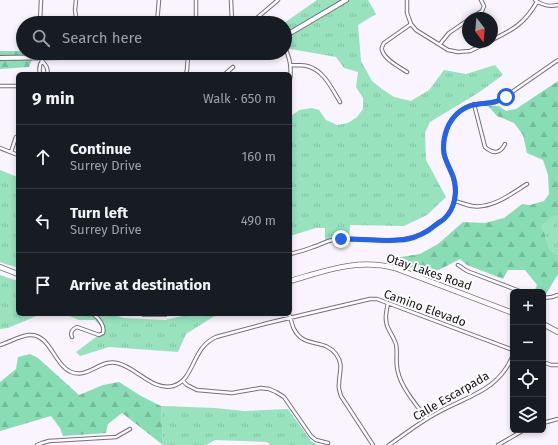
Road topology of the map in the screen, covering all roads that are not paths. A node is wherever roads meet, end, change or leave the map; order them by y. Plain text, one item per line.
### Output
1 (41, 0) edge
2 (76, 0) edge
3 (159, 0) edge
4 (196, 0) edge
5 (231, 0) edge
6 (278, 0) edge
7 (346, 0) edge
8 (407, 0) edge
9 (481, 0) edge
10 (536, 1) edge
11 (558, 5) edge
12 (480, 12) edge
13 (40, 16) edge
14 (76, 16) edge
15 (158, 16) edge
16 (196, 16) edge
17 (232, 16) edge
18 (259, 16) edge
19 (411, 24) junction
20 (462, 24) edge
21 (292, 32) edge
22 (498, 37) edge
23 (440, 44) junction
24 (476, 48) edge
25 (0, 58) edge
26 (16, 58) edge
27 (41, 60) edge
28 (43, 60) edge
29 (188, 60) edge
30 (290, 60) edge
31 (558, 60) edge
32 (291, 66) junction
33 (233, 67) dead end
34 (40, 72) edge
35 (48, 72) edge
36 (186, 72) edge
37 (228, 72) edge
38 (291, 72) edge
39 (407, 72) dead end
40 (0, 86) edge
41 (16, 86) edge
42 (340, 102) dead end
43 (474, 104) junction
44 (16, 137) dead end
45 (505, 144) dead end
46 (0, 148) edge
47 (11, 152) junction
48 (16, 154) edge
49 (527, 184) dead end
50 (454, 201) junction
51 (292, 253) edge
52 (458, 265) dead end
53 (0, 267) edge
54 (16, 273) edge
55 (292, 280) edge
56 (514, 289) edge
57 (558, 294) edge
58 (546, 298) edge
59 (388, 303) junction
60 (510, 312) edge
61 (95, 316) edge
62 (290, 318) junction
63 (545, 325) edge
64 (558, 332) edge
65 (72, 338) dead end
66 (0, 345) edge
67 (510, 349) edge
68 (511, 361) edge
69 (546, 363) edge
70 (558, 365) edge
71 (182, 381) junction
72 (426, 419) junction
73 (558, 419) edge
74 (546, 422) edge
75 (130, 429) dead end
76 (519, 433) edge
77 (328, 443) dead end
78 (37, 445) edge
79 (373, 445) edge
80 (389, 445) edge
81 (498, 445) edge

1 - 13 street
2 - 14 street
3 - 15 street
4 - 16 street
5 - 17 street
6 - 18 street
7 - 21 street
8 - 19 street
9 - 12 street
10 - 11 street
10 - 22 street
19 - 23 street
19 - 39 street
20 - 23 street
23 - 24 street
25 - 26 street
27 - 34 street
28 - 35 street
29 - 36 street
30 - 32 street
31 - 43 street
32 - 38 street
32 - 42 street
33 - 37 street
40 - 41 street
43 - 45 street
43 - 50 street
44 - 47 street
46 - 47 street
47 - 48 street
49 - 50 street
50 - 51 street
52 - 56 street
53 - 54 main road
55 - 60 main road, Otay Lakes Road
57 - 58 street
59 - 62 street, Camino Elevado
59 - 67 street, Camino Elevado
59 - 72 street
61 - 65 street
62 - 71 street, Camino Elevado
62 - 79 street
63 - 64 main road
66 - 71 street
68 - 72 street, Calle Escarpada
69 - 70 street
71 - 77 street
72 - 80 street, Calle Escarpada
73 - 74 street
75 - 78 street
76 - 81 street

